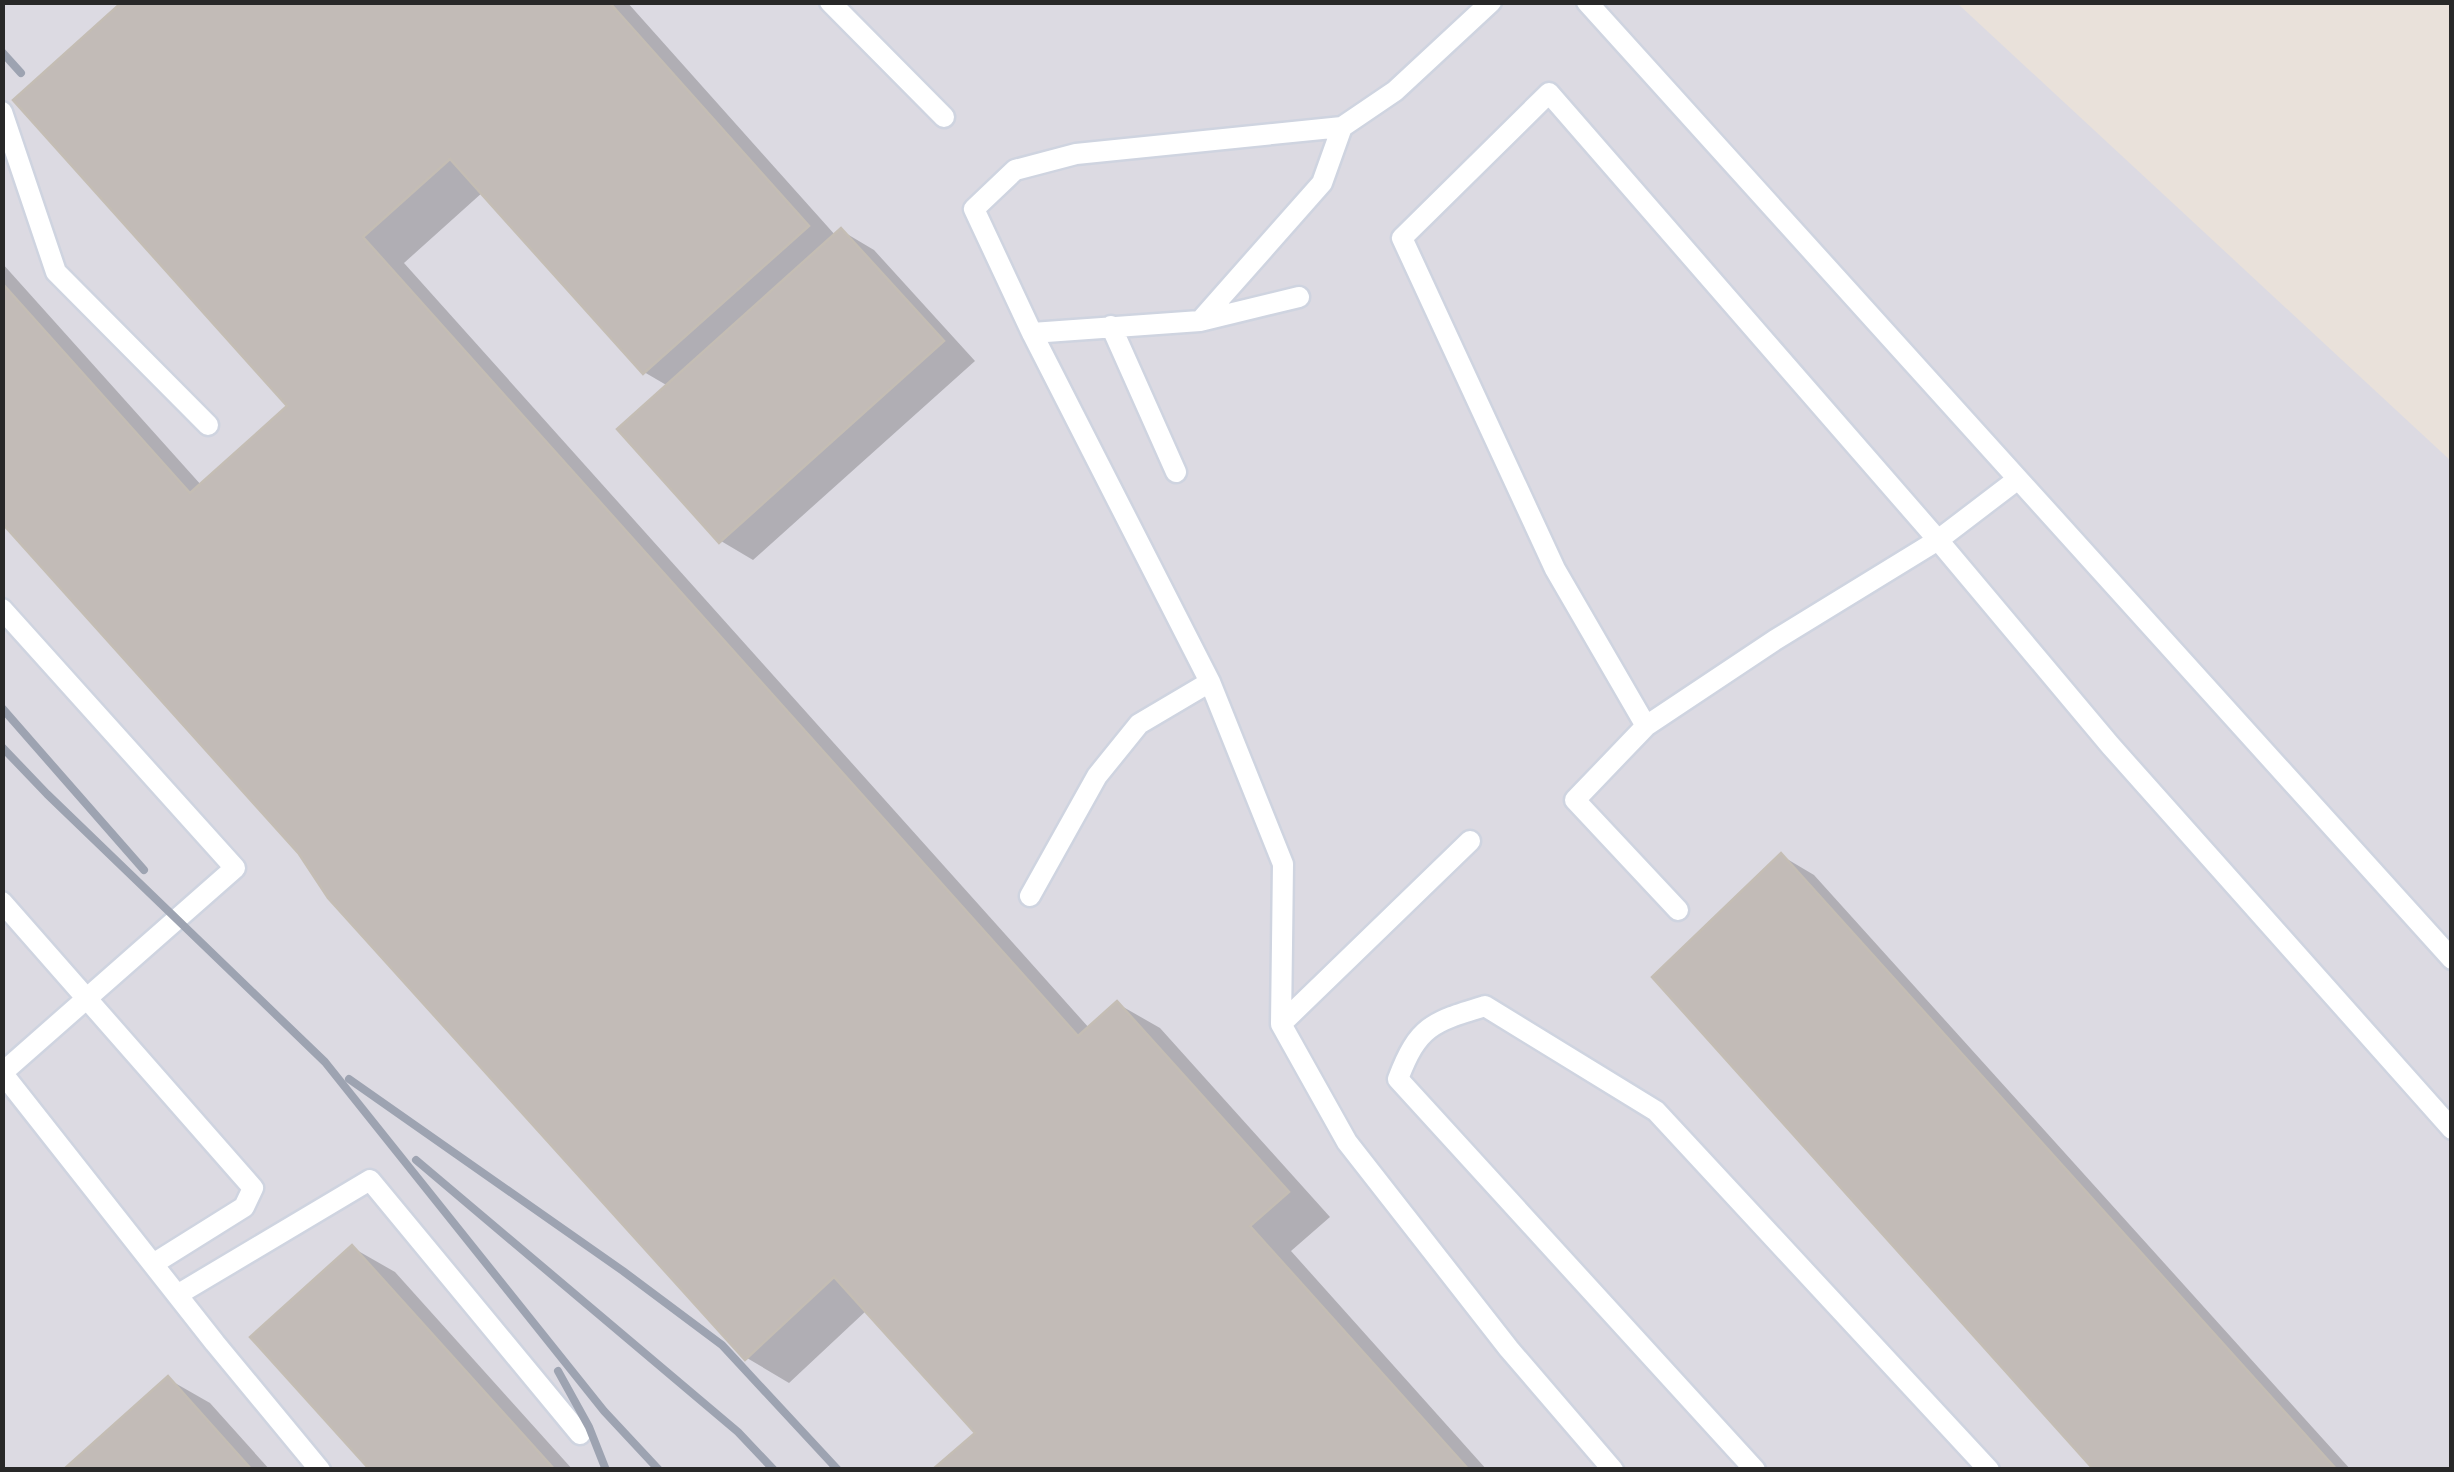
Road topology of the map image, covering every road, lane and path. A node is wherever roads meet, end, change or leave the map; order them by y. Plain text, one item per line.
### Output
1 (830, 2) edge
2 (1491, 2) edge
3 (1588, 2) edge
4 (2, 112) edge
5 (944, 117) dead end
6 (1342, 127) junction
7 (1299, 296) dead end
8 (1200, 321) junction
9 (1112, 326) junction
10 (1032, 333) junction
11 (208, 425) dead end
12 (1176, 472) dead end
13 (2018, 479) junction
14 (1938, 540) junction
15 (2, 608) edge
16 (1210, 682) junction
17 (1646, 726) junction
18 (1470, 841) dead end
19 (1030, 896) dead end
20 (2, 902) edge
21 (1678, 910) dead end
22 (2452, 959) edge
23 (89, 998) junction
24 (1281, 1024) junction
25 (3, 1073) edge
26 (2452, 1129) edge
27 (153, 1264) junction
28 (177, 1295) junction
29 (580, 1434) dead end
30 (320, 1470) edge
31 (1613, 1470) edge
32 (1756, 1470) edge
33 (1989, 1470) edge

1 - 5 lane
2 - 6 lane
3 - 13 lane
4 - 11 lane
6 - 8 lane
6 - 10 lane
7 - 8 lane
8 - 9 lane
9 - 10 lane
9 - 12 lane
10 - 16 lane
13 - 14 lane
13 - 22 lane
14 - 17 lane
14 - 17 lane
14 - 26 lane
15 - 23 lane
16 - 19 lane
16 - 24 lane
17 - 21 lane
18 - 24 lane
20 - 23 lane
23 - 25 lane
23 - 27 lane
24 - 31 lane
25 - 27 lane
27 - 28 lane
28 - 29 lane
28 - 30 lane
32 - 33 lane

